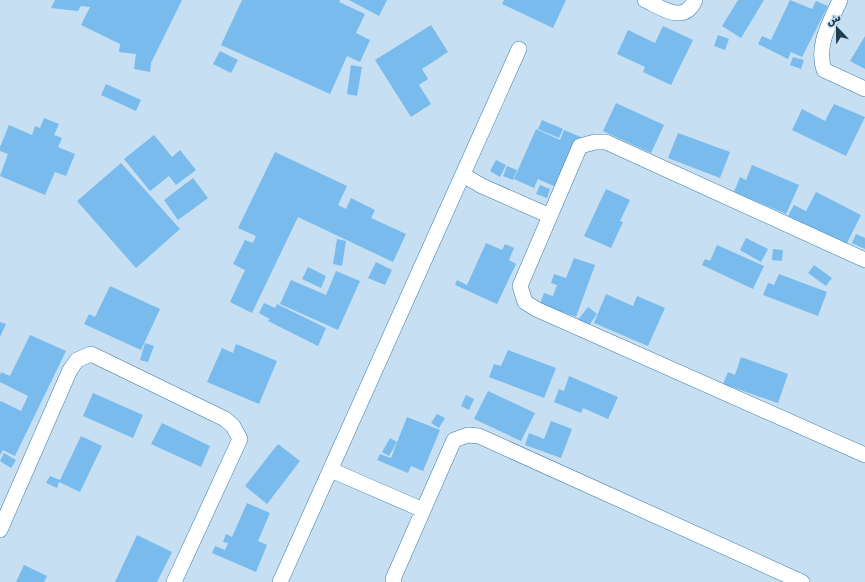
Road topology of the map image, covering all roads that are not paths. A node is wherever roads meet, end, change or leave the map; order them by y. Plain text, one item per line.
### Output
1 (645, 0) edge
2 (695, 0) edge
3 (840, 0) edge
4 (519, 49) dead end
5 (865, 89) edge
6 (463, 175) junction
7 (550, 216) junction
8 (865, 260) edge
9 (865, 455) edge
10 (331, 470) junction
11 (423, 510) junction
12 (0, 530) edge
13 (174, 582) edge
14 (280, 582) edge
15 (394, 582) edge
16 (802, 582) edge

1 - 2 street
3 - 5 street
4 - 6 street
6 - 7 street
6 - 10 street
7 - 8 street
7 - 9 street
10 - 11 street
10 - 14 street
11 - 15 street
11 - 16 street
12 - 13 street

